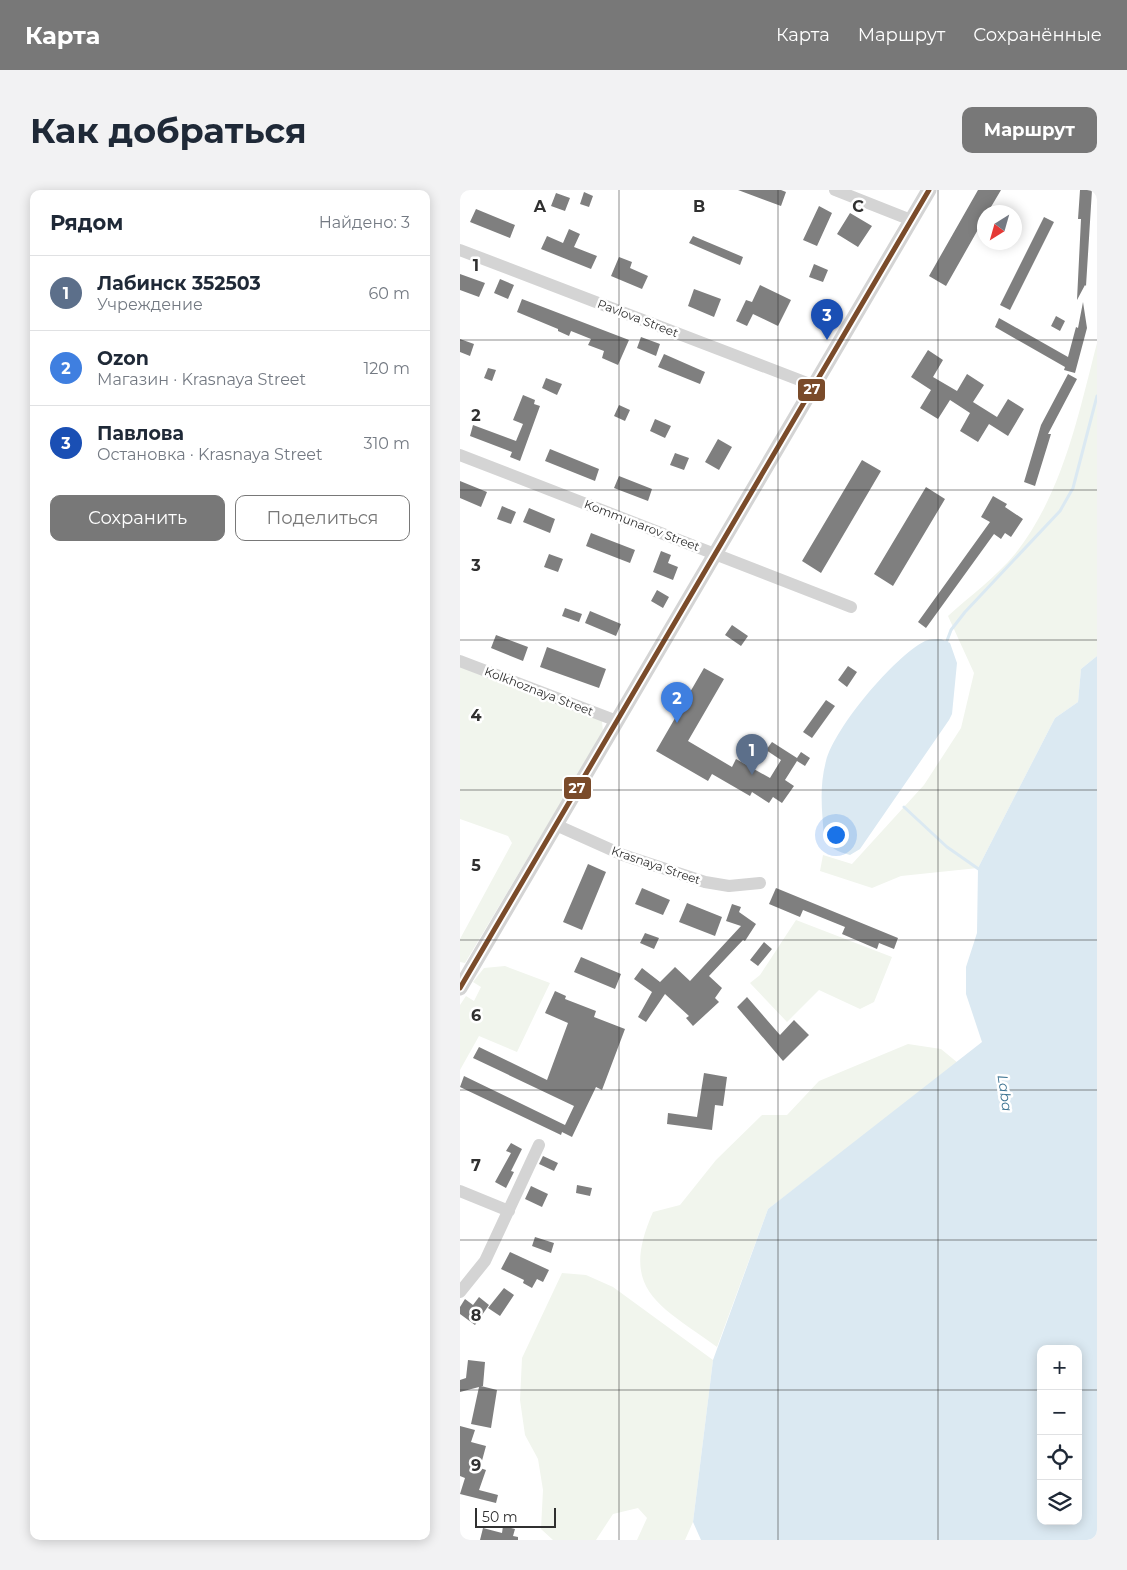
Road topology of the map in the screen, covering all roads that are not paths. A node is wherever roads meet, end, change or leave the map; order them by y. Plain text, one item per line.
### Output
1 (835, 190) edge
2 (929, 190) edge
3 (910, 220) junction
4 (460, 250) edge
5 (815, 386) junction
6 (460, 455) edge
7 (716, 555) junction
8 (851, 607) dead end
9 (460, 660) edge
10 (617, 721) junction
11 (556, 825) junction
12 (760, 883) dead end
13 (460, 988) edge
14 (539, 1145) dead end
15 (460, 1191) edge
16 (509, 1211) junction
17 (460, 1292) edge

1 - 3 street
2 - 3 street
3 - 5 street
4 - 5 street, Pavlova Street
5 - 7 street
6 - 7 street, Kommunarov Street
7 - 8 street, Kommunarov Street
7 - 10 street
9 - 10 street, Kolkhoznaya Street
10 - 11 street
11 - 12 street, Krasnaya Street
11 - 13 street
14 - 16 street
15 - 16 street
16 - 17 street

